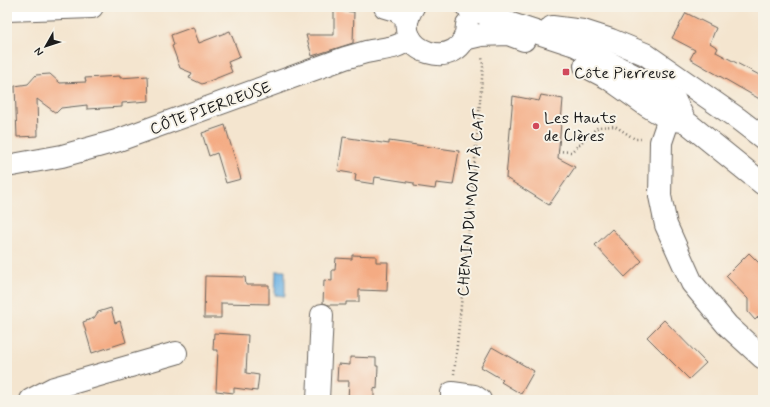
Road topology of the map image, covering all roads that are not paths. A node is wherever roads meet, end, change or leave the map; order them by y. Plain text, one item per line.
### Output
1 (92, 7) edge
2 (385, 7) edge
3 (461, 7) edge
4 (467, 7) edge
5 (7, 10) edge
6 (410, 21) edge
7 (549, 27) dead end
8 (472, 37) junction
9 (676, 114) junction
10 (763, 138) edge
11 (11, 165) edge
12 (763, 184) edge
13 (322, 315) dead end
14 (176, 353) dead end
15 (763, 358) edge
16 (452, 396) edge
17 (31, 400) edge
18 (318, 400) edge
19 (480, 400) edge

1 - 5 street
2 - 6 street
3 - 8 street
4 - 9 street
6 - 8 street
6 - 11 street, CÔTE PIERREUSE
7 - 10 street
8 - 9 street
9 - 12 street
9 - 15 street
13 - 18 street
14 - 17 street
16 - 19 street

